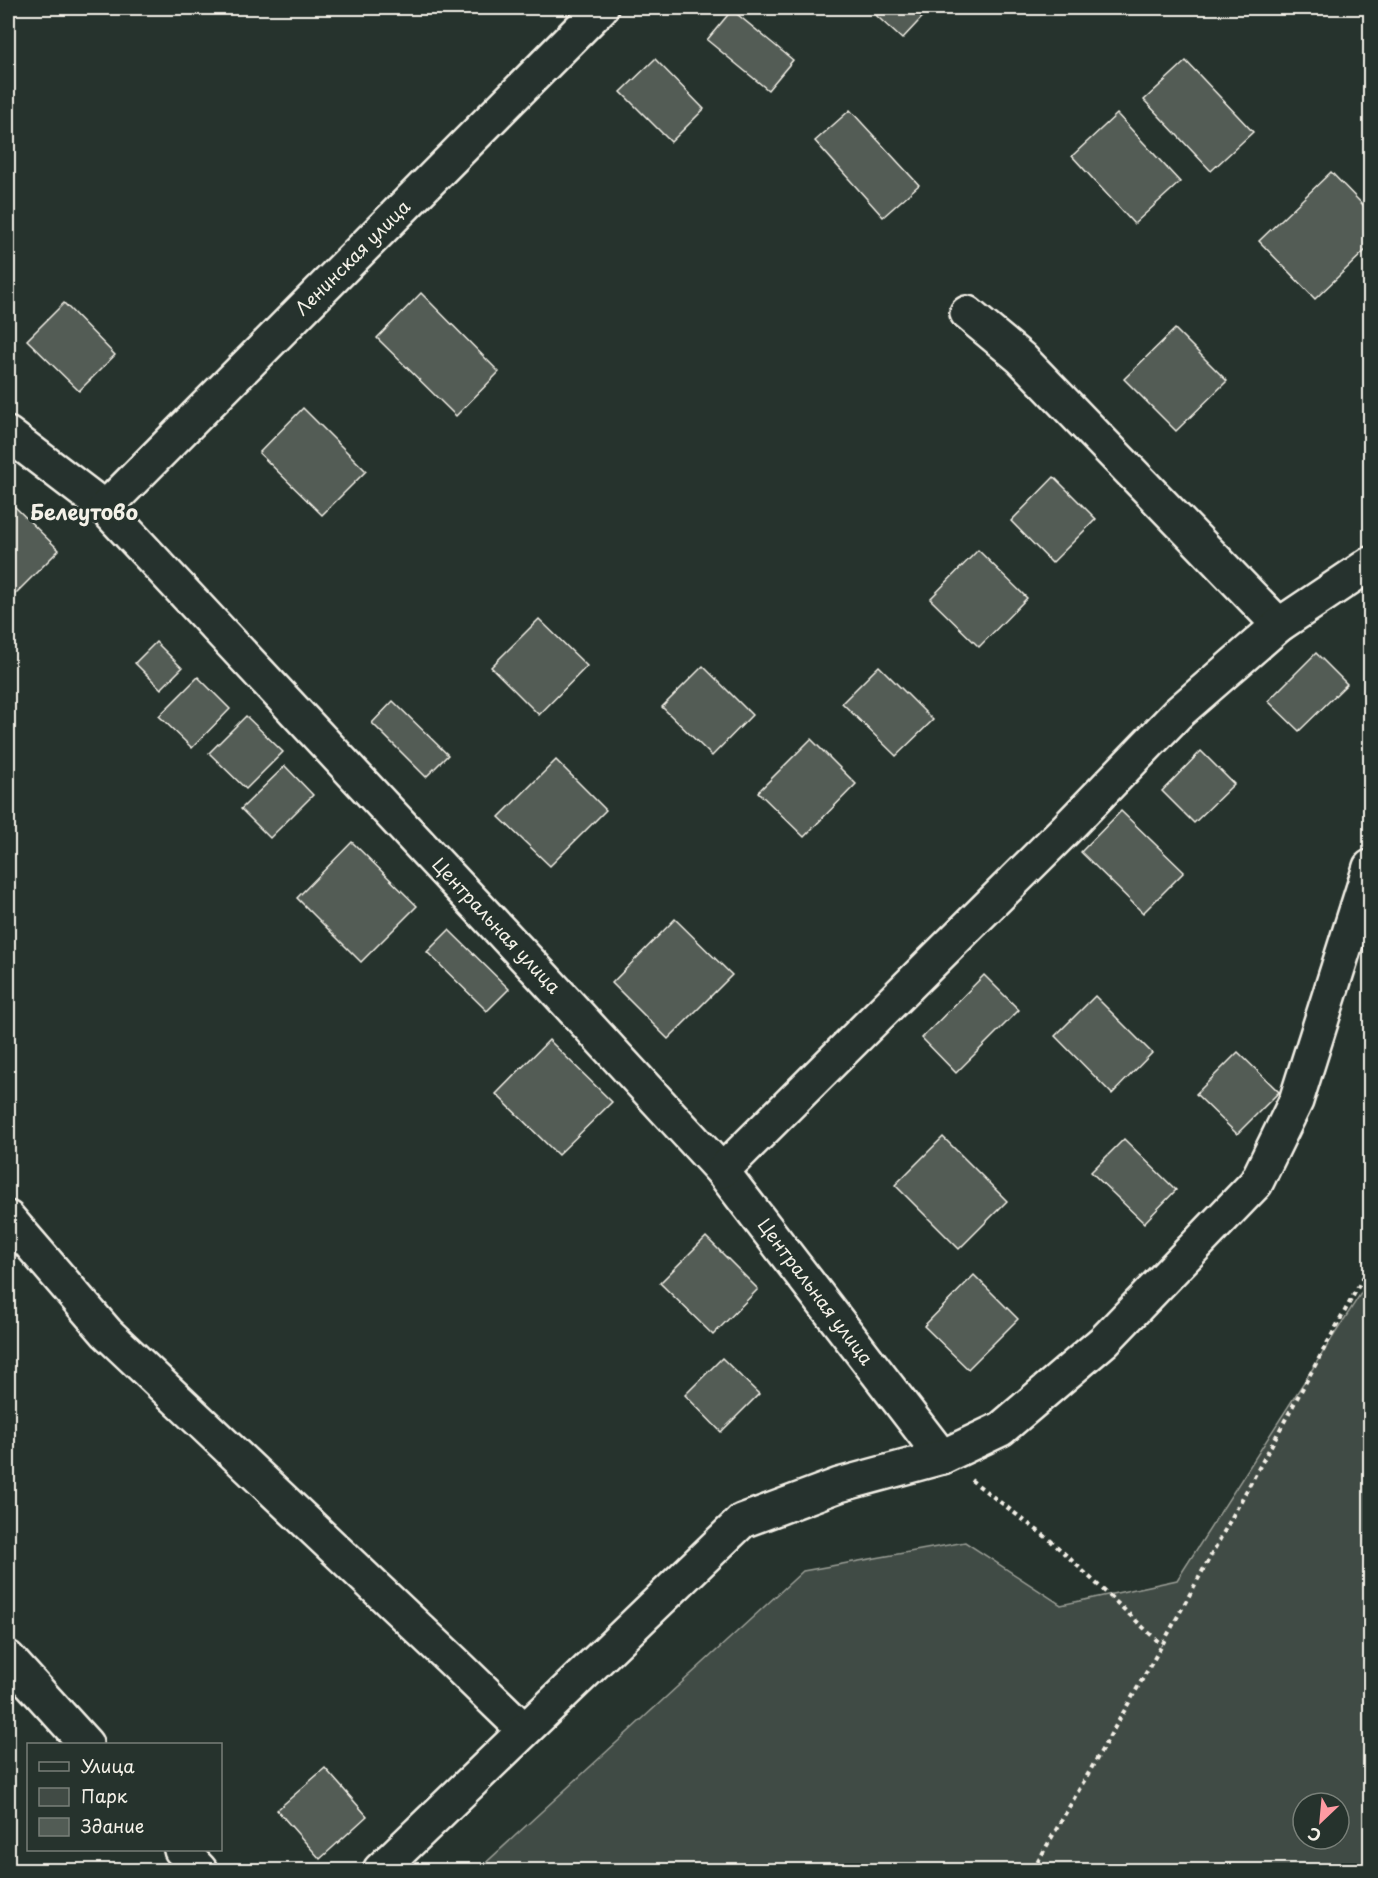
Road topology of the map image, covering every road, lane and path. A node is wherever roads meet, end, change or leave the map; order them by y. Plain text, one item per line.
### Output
1 (601, 8) edge
2 (967, 313) dead end
3 (8, 434) edge
4 (105, 508) junction
5 (1371, 564) edge
6 (1278, 625) junction
7 (1371, 867) edge
8 (722, 1171) junction
9 (8, 1218) edge
10 (1371, 1265) edge
11 (942, 1457) junction
12 (1162, 1645) junction
13 (8, 1658) edge
14 (524, 1730) junction
15 (85, 1743) edge
16 (182, 1851) edge
17 (200, 1870) edge
18 (380, 1870) edge
19 (1033, 1870) edge

1 - 4 street, Ленинская улица
2 - 6 street
3 - 4 street, Центральная улица
4 - 8 street, Центральная улица
5 - 6 street
6 - 8 street
7 - 11 street
8 - 11 street, Центральная улица
9 - 14 street
10 - 12 path
11 - 12 path
11 - 14 street
12 - 19 path
13 - 15 street
14 - 18 street
16 - 17 street

